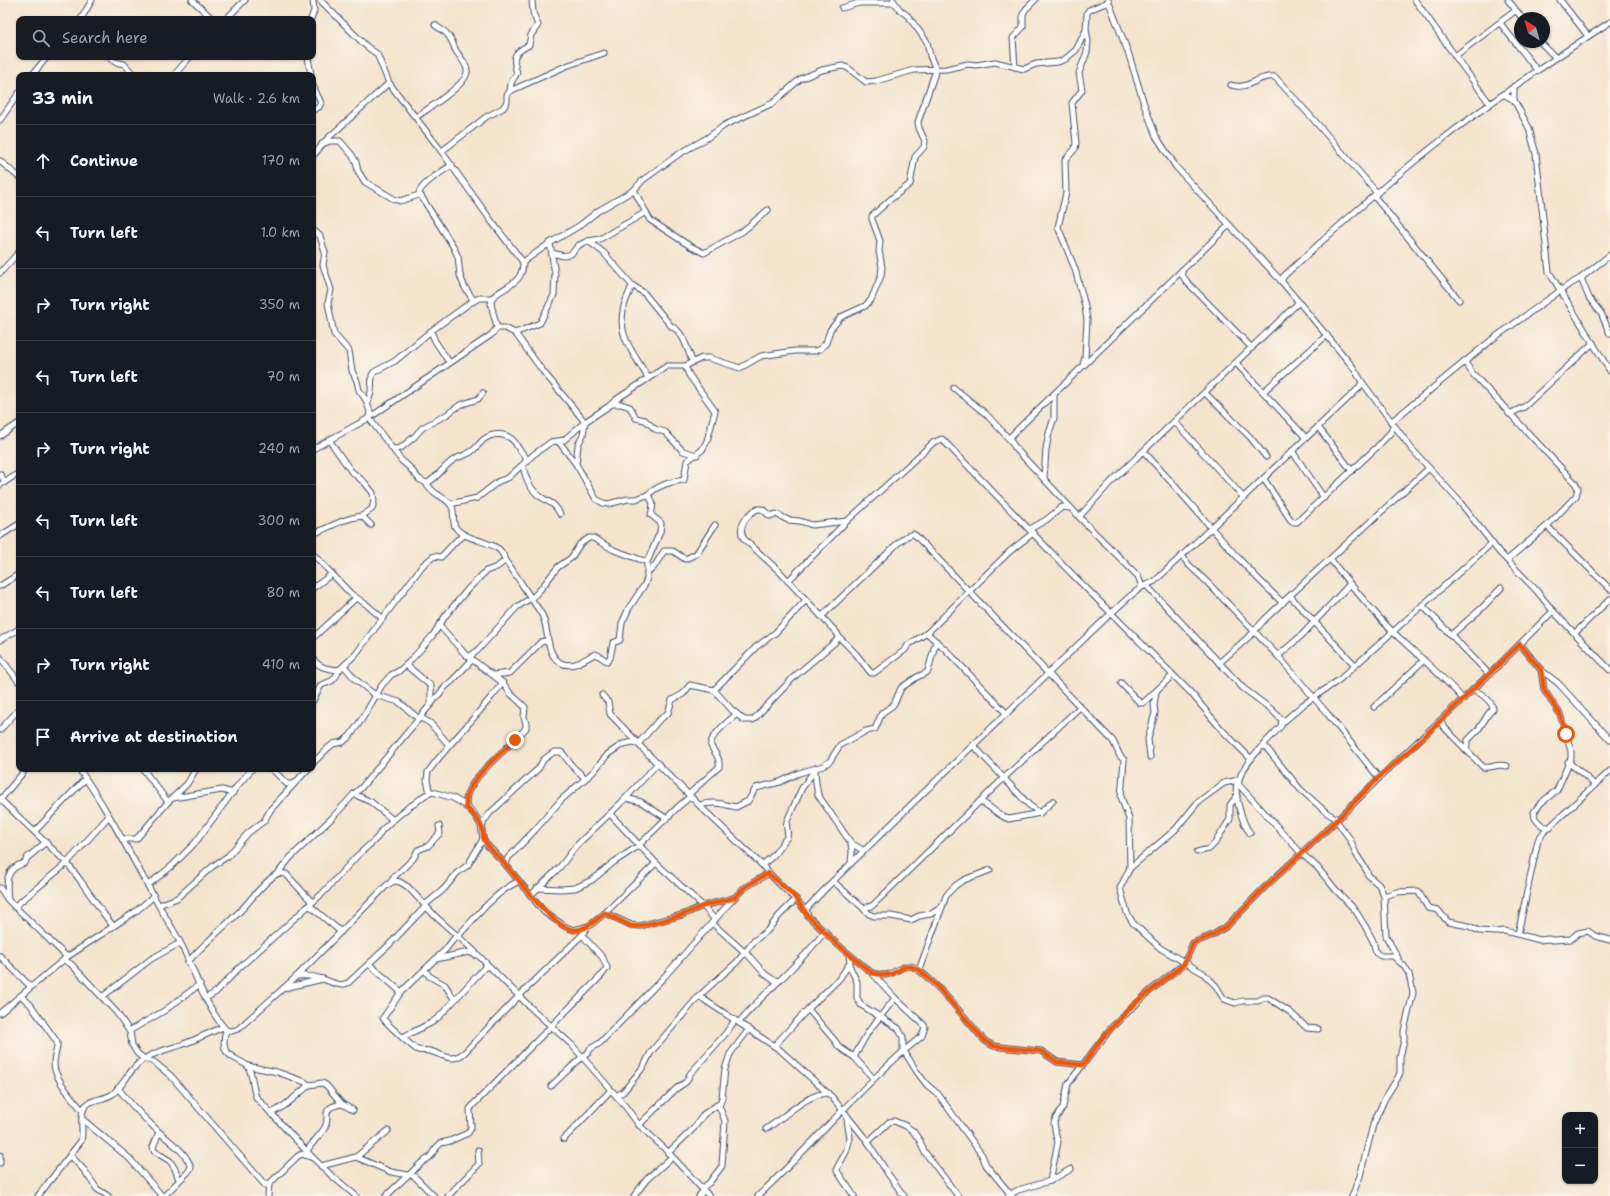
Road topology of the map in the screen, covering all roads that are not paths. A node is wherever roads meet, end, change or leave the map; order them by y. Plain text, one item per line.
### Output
1 (92, 0) edge
2 (192, 0) edge
3 (245, 0) edge
4 (313, 0) edge
5 (320, 0) edge
6 (532, 0) edge
7 (1035, 0) edge
8 (1415, 0) edge
9 (1508, 0) edge
10 (1560, 0) edge
11 (893, 1) edge
12 (1108, 1) edge
13 (842, 8) dead end
14 (1516, 11) joint
15 (82, 16) edge
16 (210, 16) edge
17 (229, 16) edge
18 (312, 16) edge
19 (1610, 22) edge
20 (1500, 23) junction
21 (435, 25) dead end
22 (1086, 30) junction
23 (1588, 36) junction
24 (1546, 48) edge
25 (604, 53) dead end
26 (1455, 56) junction
27 (1555, 57) junction
28 (44, 60) edge
29 (112, 60) edge
30 (187, 60) edge
31 (308, 60) edge
32 (1015, 67) junction
33 (936, 70) junction
34 (1537, 70) junction
35 (34, 72) edge
36 (131, 72) edge
37 (177, 72) edge
38 (310, 72) edge
39 (389, 83) junction
40 (1231, 85) dead end
41 (1514, 86) junction
42 (510, 91) junction
43 (316, 92) edge
44 (1503, 94) junction
45 (16, 97) edge
46 (1514, 100) junction
47 (1490, 104) junction
48 (316, 108) edge
49 (416, 117) junction
50 (0, 120) edge
51 (322, 144) junction
52 (316, 147) edge
53 (442, 151) junction
54 (0, 161) edge
55 (452, 165) junction
56 (16, 171) edge
57 (13, 172) junction
58 (16, 174) edge
59 (634, 190) junction
60 (419, 195) junction
61 (1375, 195) junction
62 (768, 210) dead end
63 (646, 212) junction
64 (1228, 226) junction
65 (316, 233) edge
66 (588, 241) junction
67 (550, 243) junction
68 (552, 253) junction
69 (16, 255) edge
70 (1610, 255) edge
71 (523, 262) junction
72 (1182, 270) junction
73 (1, 272) edge
74 (1581, 278) junction
75 (1282, 282) junction
76 (632, 285) junction
77 (1560, 291) junction
78 (492, 298) junction
79 (1459, 300) dead end
80 (474, 301) junction
81 (1299, 302) junction
82 (497, 328) junction
83 (432, 331) junction
84 (515, 334) junction
85 (1610, 334) edge
86 (1327, 335) junction
87 (1593, 343) junction
88 (1252, 348) junction
89 (1464, 361) junction
90 (449, 362) junction
91 (692, 362) junction
92 (1236, 363) junction
93 (684, 366) junction
94 (1082, 368) junction
95 (1610, 371) edge
96 (648, 378) junction
97 (1362, 382) junction
98 (954, 388) dead end
99 (1264, 392) junction
100 (483, 393) dead end
101 (1205, 393) junction
102 (1054, 394) junction
103 (368, 403) junction
104 (612, 404) junction
105 (1509, 414) junction
106 (369, 418) junction
107 (585, 422) junction
108 (1175, 422) junction
109 (1392, 424) junction
110 (16, 425) edge
111 (1318, 427) junction
112 (0, 436) edge
113 (1306, 438) junction
114 (329, 440) junction
115 (1010, 440) junction
116 (559, 442) junction
117 (316, 447) edge
118 (393, 449) junction
119 (1292, 451) junction
120 (1144, 452) junction
121 (697, 455) junction
122 (1266, 457) dead end
123 (525, 463) junction
124 (576, 464) junction
125 (1429, 468) junction
126 (1352, 471) junction
127 (0, 474) edge
128 (16, 475) edge
129 (1044, 479) junction
130 (1264, 479) junction
131 (426, 483) junction
132 (2, 484) edge
133 (647, 495) junction
134 (1244, 498) junction
135 (1324, 498) junction
136 (450, 504) junction
137 (1071, 508) junction
138 (560, 514) dead end
139 (362, 516) junction
140 (1079, 517) junction
141 (847, 521) junction
142 (371, 525) dead end
143 (715, 525) dead end
144 (16, 526) edge
145 (1547, 526) junction
146 (1212, 529) junction
147 (1032, 531) junction
148 (316, 533) edge
149 (465, 535) junction
150 (0, 536) edge
151 (1492, 543) junction
152 (1182, 556) junction
153 (316, 557) edge
154 (1330, 559) junction
155 (506, 560) junction
156 (1507, 560) junction
157 (646, 562) junction
158 (647, 573) junction
159 (332, 574) junction
160 (16, 576) edge
161 (788, 581) junction
162 (1350, 584) junction
163 (0, 586) edge
164 (316, 586) edge
165 (1144, 586) junction
166 (1500, 588) dead end
167 (1610, 589) edge
168 (969, 590) junction
169 (1290, 596) junction
170 (356, 598) junction
171 (530, 598) junction
172 (1610, 599) edge
173 (806, 600) junction
174 (1283, 603) junction
175 (1422, 605) junction
176 (1553, 611) junction
177 (1112, 613) junction
178 (822, 616) junction
179 (382, 618) junction
180 (1314, 622) junction
181 (440, 624) junction
182 (16, 631) edge
183 (1254, 631) junction
184 (1392, 631) junction
185 (927, 633) junction
186 (1575, 633) junction
187 (316, 635) edge
188 (1451, 635) junction
189 (839, 637) junction
190 (0, 640) edge
191 (936, 641) junction
192 (548, 643) junction
193 (1520, 644) junction
194 (1278, 656) junction
195 (0, 657) edge
196 (470, 658) junction
197 (1424, 660) junction
198 (316, 662) edge
199 (1220, 663) junction
200 (406, 664) junction
201 (1355, 665) junction
202 (344, 666) junction
203 (339, 670) junction
204 (1541, 670) junction
205 (1610, 670) edge
206 (1048, 674) junction
207 (1489, 674) junction
208 (494, 675) junction
209 (1173, 676) junction
210 (16, 678) edge
211 (503, 683) junction
212 (1121, 683) dead end
213 (1473, 689) junction
214 (714, 690) junction
215 (1156, 692) junction
216 (316, 694) edge
217 (375, 695) junction
218 (602, 695) dead end
219 (1313, 697) junction
220 (1463, 699) junction
221 (431, 704) junction
222 (1080, 707) junction
223 (1374, 707) dead end
224 (16, 712) edge
225 (737, 714) junction
226 (1007, 714) junction
227 (420, 718) junction
228 (1440, 721) junction
229 (1282, 723) junction
230 (0, 730) edge
231 (1610, 740) edge
232 (638, 743) junction
233 (449, 745) junction
234 (973, 745) junction
235 (1264, 745) junction
236 (1466, 750) junction
237 (1150, 757) dead end
238 (1251, 759) junction
239 (316, 760) edge
240 (1568, 762) junction
241 (658, 763) junction
242 (1507, 766) dead end
243 (816, 769) junction
244 (1610, 770) edge
245 (23, 772) edge
246 (81, 772) edge
247 (146, 772) edge
248 (194, 772) edge
249 (250, 772) edge
250 (275, 772) edge
251 (305, 772) edge
252 (1005, 777) junction
253 (585, 778) junction
254 (1378, 778) junction
255 (86, 779) junction
256 (1238, 780) junction
257 (293, 784) junction
258 (1594, 785) junction
259 (233, 793) junction
260 (354, 794) junction
261 (430, 794) junction
262 (690, 795) junction
263 (1236, 796) junction
264 (626, 798) junction
265 (0, 799) edge
266 (170, 800) junction
267 (980, 801) junction
268 (1053, 801) dead end
269 (699, 805) junction
270 (466, 807) junction
271 (1040, 813) junction
272 (610, 814) junction
273 (109, 816) junction
274 (666, 818) junction
275 (393, 820) junction
276 (1337, 820) junction
277 (439, 826) dead end
278 (482, 828) junction
279 (1550, 828) junction
280 (35, 831) junction
281 (1250, 833) dead end
282 (124, 839) junction
283 (483, 839) junction
284 (46, 842) junction
285 (851, 843) junction
286 (639, 845) junction
287 (864, 851) junction
288 (1197, 852) dead end
289 (1301, 853) junction
290 (67, 863) junction
291 (656, 863) junction
292 (850, 863) junction
293 (506, 865) junction
294 (762, 865) junction
295 (1130, 868) junction
296 (990, 870) dead end
297 (278, 873) junction
298 (768, 873) junction
299 (519, 881) junction
300 (833, 881) junction
301 (391, 882) junction
302 (148, 885) junction
303 (0, 888) edge
304 (537, 888) junction
305 (531, 895) junction
306 (154, 896) junction
307 (1384, 896) junction
308 (734, 898) junction
309 (796, 899) junction
310 (8, 900) junction
311 (310, 904) junction
312 (425, 905) junction
313 (159, 906) junction
314 (703, 906) junction
315 (942, 906) junction
316 (14, 907) junction
317 (863, 908) junction
318 (806, 911) junction
319 (605, 913) junction
320 (713, 921) junction
321 (113, 926) junction
322 (589, 926) junction
323 (825, 930) junction
324 (341, 932) junction
325 (1518, 934) junction
326 (582, 935) junction
327 (457, 936) junction
328 (1610, 940) edge
329 (180, 943) junction
330 (744, 952) junction
331 (849, 954) junction
332 (0, 956) edge
333 (65, 958) junction
334 (435, 959) junction
335 (1399, 960) junction
336 (188, 962) junction
337 (369, 964) junction
338 (1184, 964) junction
339 (849, 965) junction
340 (486, 966) junction
341 (425, 970) junction
342 (919, 970) junction
343 (872, 973) junction
344 (297, 976) junction
345 (323, 979) junction
346 (779, 981) junction
347 (200, 984) junction
348 (31, 987) junction
349 (283, 988) junction
350 (402, 992) junction
351 (20, 996) junction
352 (519, 996) junction
353 (102, 997) junction
354 (700, 997) junction
355 (206, 998) junction
356 (895, 998) junction
357 (454, 999) junction
358 (808, 1009) junction
359 (0, 1013) edge
360 (879, 1016) junction
361 (737, 1021) junction
362 (552, 1027) junction
363 (225, 1029) junction
364 (749, 1029) junction
365 (1318, 1030) dead end
366 (129, 1031) junction
367 (402, 1037) junction
368 (774, 1046) junction
369 (903, 1052) junction
370 (582, 1057) junction
371 (854, 1058) junction
372 (144, 1059) junction
373 (1083, 1065) junction
374 (248, 1066) junction
375 (873, 1078) junction
376 (309, 1085) junction
377 (551, 1086) dead end
378 (118, 1088) junction
379 (611, 1090) junction
380 (828, 1093) junction
381 (616, 1096) junction
382 (720, 1103) junction
383 (342, 1104) junction
384 (353, 1110) dead end
385 (83, 1111) junction
386 (844, 1111) junction
387 (271, 1113) junction
388 (82, 1119) junction
389 (639, 1125) junction
390 (766, 1129) dead end
391 (388, 1131) dead end
392 (159, 1132) junction
393 (564, 1139) dead end
394 (868, 1142) junction
395 (478, 1150) dead end
396 (307, 1151) junction
397 (0, 1155) edge
398 (70, 1155) junction
399 (670, 1155) junction
400 (313, 1158) junction
401 (356, 1158) junction
402 (0, 1163) edge
403 (321, 1166) junction
404 (1071, 1170) dead end
405 (409, 1174) junction
406 (179, 1180) junction
407 (1050, 1181) junction
408 (270, 1184) junction
409 (703, 1189) junction
410 (901, 1195) edge
411 (1010, 1195) edge
412 (1353, 1195) edge
413 (38, 1196) edge
414 (108, 1196) edge
415 (163, 1196) edge
416 (268, 1196) edge
417 (356, 1196) edge
418 (386, 1196) edge
419 (434, 1196) edge
420 (448, 1196) edge
421 (634, 1196) edge
422 (699, 1196) edge
423 (709, 1196) edge
424 (758, 1196) edge
425 (854, 1196) edge
426 (958, 1196) edge

1 - 15 street
2 - 16 street
3 - 17 street
4 - 18 street
5 - 39 street
6 - 42 street
7 - 32 street
8 - 26 street
9 - 14 street
10 - 23 street
11 - 13 street
11 - 33 street
12 - 22 street
12 - 64 street
14 - 20 street
19 - 23 street
20 - 26 street
20 - 34 street
21 - 49 street
22 - 32 street
22 - 94 street
23 - 27 street
24 - 27 street
25 - 42 street
26 - 47 street
27 - 34 street
28 - 35 street
29 - 36 street
30 - 37 street
31 - 38 street
32 - 33 street
33 - 59 street
33 - 91 street
34 - 41 street
39 - 49 street
39 - 51 street
40 - 61 street
41 - 44 street
41 - 46 street
42 - 53 street
43 - 48 street
44 - 46 street
44 - 47 street
45 - 50 street
46 - 77 street
47 - 61 street
49 - 53 street
51 - 52 street
51 - 60 street
53 - 55 street
54 - 57 street
55 - 60 street
55 - 71 street
56 - 57 street
57 - 58 street
59 - 63 street
59 - 67 street
60 - 80 street
61 - 75 street
61 - 79 street
62 - 63 street
63 - 66 street
64 - 72 street
64 - 75 street
65 - 103 street
66 - 68 street
66 - 76 street
67 - 68 street
67 - 71 street
68 - 84 street
69 - 73 street
70 - 74 street
71 - 78 street
72 - 88 street
72 - 94 street
74 - 77 street
74 - 85 street
75 - 81 street
76 - 91 street
76 - 96 street
77 - 87 street
77 - 89 street
78 - 80 street
78 - 82 street
80 - 83 street
81 - 86 street
81 - 88 street
82 - 84 street
82 - 90 street
83 - 90 street
83 - 103 street
84 - 107 street
86 - 97 street
86 - 99 street
87 - 95 street
87 - 105 street
88 - 92 street
89 - 105 street
89 - 109 street
90 - 106 street
91 - 93 street
92 - 99 street
92 - 101 street
93 - 96 street
93 - 121 street
94 - 102 street
96 - 104 street
97 - 109 street
97 - 111 street
98 - 115 street
99 - 113 street
100 - 118 street
101 - 108 street
101 - 122 street
102 - 115 street
102 - 129 street
103 - 106 street
104 - 107 street
104 - 121 street
105 - 145 street
106 - 114 street
106 - 118 street
107 - 116 street
107 - 124 street
108 - 120 street
108 - 134 street
109 - 125 street
109 - 126 street
110 - 112 street
111 - 113 street
111 - 126 street
113 - 119 street
114 - 117 street
114 - 139 street
115 - 129 street
116 - 123 street
116 - 124 street
118 - 131 street
119 - 130 street
119 - 135 street
120 - 140 street
120 - 146 street
121 - 133 street
123 - 131 street
123 - 136 street
123 - 138 street
124 - 133 street
125 - 151 street
125 - 154 street
126 - 135 street
127 - 132 street
128 - 132 street
129 - 137 street
130 - 134 street
130 - 135 street
131 - 136 street
133 - 157 street
134 - 146 street
136 - 149 street
137 - 140 street
137 - 147 street
139 - 142 street
139 - 148 street
140 - 165 street
141 - 147 street
141 - 161 street
141 - 161 street
143 - 158 street
144 - 150 street
145 - 156 street
145 - 167 street
146 - 152 street
146 - 174 street
147 - 168 street
147 - 177 street
149 - 155 street
149 - 179 street
151 - 156 street
151 - 175 street
152 - 165 street
152 - 183 street
153 - 159 street
154 - 162 street
154 - 169 street
155 - 171 street
155 - 181 street
156 - 176 street
157 - 158 street
157 - 171 street
158 - 192 street
159 - 164 street
159 - 170 street
160 - 163 street
161 - 173 street
162 - 180 street
162 - 184 street
165 - 177 street
165 - 199 street
166 - 188 street
168 - 178 street
168 - 185 street
168 - 206 street
169 - 174 street
169 - 180 street
170 - 179 street
170 - 187 street
171 - 192 street
171 - 196 street
172 - 186 street
173 - 178 street
173 - 214 street
174 - 183 street
175 - 184 street
175 - 188 street
176 - 186 street
176 - 193 street
177 - 206 street
177 - 209 street
178 - 189 street
179 - 202 street
180 - 194 street
180 - 201 street
181 - 196 street
181 - 200 street
182 - 190 street
183 - 194 street
183 - 199 street
184 - 197 street
184 - 201 street
185 - 189 street
185 - 191 street
186 - 205 street
188 - 207 street
189 - 225 street
191 - 226 street
191 - 243 street
192 - 208 street
193 - 204 street
193 - 207 street
194 - 219 street
195 - 210 street
196 - 208 street
196 - 221 street
197 - 220 street
197 - 223 street
198 - 203 street
199 - 229 street
200 - 217 street
200 - 221 street
201 - 219 street
202 - 203 street
202 - 217 street
203 - 216 street
204 - 231 street
204 - 240 street
206 - 222 street
206 - 226 street
207 - 213 street
208 - 211 street
209 - 215 street
209 - 238 street
211 - 233 street
211 - 270 street
212 - 215 street
213 - 220 street
213 - 236 street
214 - 225 street
214 - 232 street
215 - 237 street
217 - 227 street
217 - 239 street
218 - 232 street
219 - 229 street
219 - 254 street
220 - 228 street
221 - 227 street
222 - 252 street
222 - 295 street
224 - 230 street
225 - 262 street
226 - 234 street
227 - 233 street
227 - 260 street
228 - 236 street
228 - 254 street
229 - 235 street
232 - 241 street
232 - 253 street
233 - 261 street
234 - 252 street
234 - 287 street
235 - 238 street
235 - 276 street
236 - 242 street
238 - 256 street
240 - 258 street
240 - 279 street
241 - 262 street
241 - 264 street
243 - 269 street
243 - 285 street
243 - 294 street
244 - 258 street
245 - 265 street
246 - 255 street
247 - 266 street
248 - 266 street
249 - 259 street
250 - 257 street
251 - 257 street
252 - 267 street
252 - 271 street
253 - 278 street
253 - 293 street
254 - 276 street
255 - 273 street
255 - 280 street
256 - 263 street
256 - 289 street
256 - 295 street
257 - 313 street
258 - 279 street
259 - 266 street
259 - 302 street
260 - 275 street
260 - 297 street
261 - 270 street
261 - 275 street
262 - 269 street
262 - 274 street
263 - 281 street
263 - 288 street
264 - 272 street
264 - 274 street
265 - 280 street
266 - 282 street
267 - 271 street
267 - 317 street
268 - 271 street
269 - 294 street
270 - 278 street
272 - 286 street
272 - 304 street
273 - 282 street
273 - 290 street
274 - 286 street
275 - 311 street
276 - 289 street
276 - 307 street
277 - 301 street
278 - 283 street
279 - 325 street
280 - 284 street
282 - 302 street
283 - 293 street
283 - 312 street
284 - 290 street
284 - 310 street
285 - 287 street
285 - 292 street
286 - 291 street
286 - 304 street
287 - 292 street
289 - 335 street
289 - 338 street
290 - 316 street
290 - 321 street
291 - 314 street
291 - 319 street
292 - 300 street
293 - 299 street
294 - 298 street
295 - 338 street
296 - 315 street
297 - 311 street
297 - 336 street
298 - 308 street
298 - 309 street
299 - 305 street
299 - 327 street
300 - 317 street
300 - 318 street
301 - 312 street
301 - 324 street
302 - 306 street
303 - 310 street
304 - 305 street
305 - 322 street
306 - 313 street
306 - 321 street
307 - 325 street
307 - 335 street
308 - 314 street
308 - 320 street
309 - 318 street
309 - 330 street
310 - 316 street
311 - 324 street
311 - 355 street
312 - 327 street
312 - 337 street
313 - 329 street
314 - 319 street
314 - 320 street
315 - 317 street
315 - 342 street
316 - 333 street
318 - 323 street
319 - 322 street
320 - 330 street
320 - 370 street
321 - 333 street
322 - 326 street
323 - 331 street
323 - 346 street
324 - 344 street
325 - 328 street
326 - 352 street
326 - 362 street
327 - 334 street
327 - 340 street
329 - 336 street
329 - 353 street
330 - 346 street
330 - 354 street
331 - 339 street
331 - 343 street
332 - 348 street
333 - 348 street
333 - 353 street
334 - 340 street
334 - 341 street
335 - 412 street
336 - 347 street
337 - 345 street
337 - 350 street
338 - 365 street
338 - 373 street
339 - 358 street
339 - 360 street
340 - 352 street
340 - 357 street
341 - 350 street
341 - 357 street
342 - 343 street
342 - 373 street
343 - 356 street
344 - 345 street
344 - 349 street
345 - 349 street
346 - 361 street
347 - 355 street
347 - 366 street
348 - 351 street
349 - 363 street
350 - 367 street
351 - 359 street
351 - 385 street
352 - 362 street
352 - 367 street
353 - 366 street
354 - 361 street
354 - 381 street
355 - 363 street
356 - 360 street
356 - 369 street
357 - 367 street
358 - 368 street
358 - 371 street
360 - 369 street
360 - 371 street
361 - 364 street
361 - 389 street
362 - 370 street
362 - 405 street
363 - 372 street
363 - 374 street
364 - 368 street
364 - 382 street
366 - 372 street
368 - 380 street
369 - 375 street
369 - 411 street
370 - 377 street
370 - 379 street
371 - 375 street
372 - 378 street
372 - 408 street
373 - 407 street
374 - 376 street
374 - 387 street
375 - 386 street
376 - 383 street
376 - 387 street
378 - 385 street
378 - 392 street
379 - 381 street
379 - 393 street
380 - 386 street
380 - 390 street
381 - 389 street
382 - 399 street
382 - 409 street
383 - 384 street
383 - 396 street
385 - 388 street
386 - 394 street
386 - 424 street
386 - 425 street
387 - 396 street
388 - 398 street
388 - 415 street
389 - 399 street
391 - 401 street
392 - 406 street
392 - 406 street
394 - 410 street
394 - 426 street
395 - 420 street
396 - 400 street
397 - 402 street
398 - 413 street
398 - 414 street
399 - 409 street
399 - 421 street
400 - 403 street
400 - 408 street
401 - 403 street
401 - 405 street
403 - 417 street
404 - 407 street
405 - 418 street
405 - 419 street
406 - 415 street
407 - 411 street
408 - 416 street
409 - 422 street
409 - 423 street

